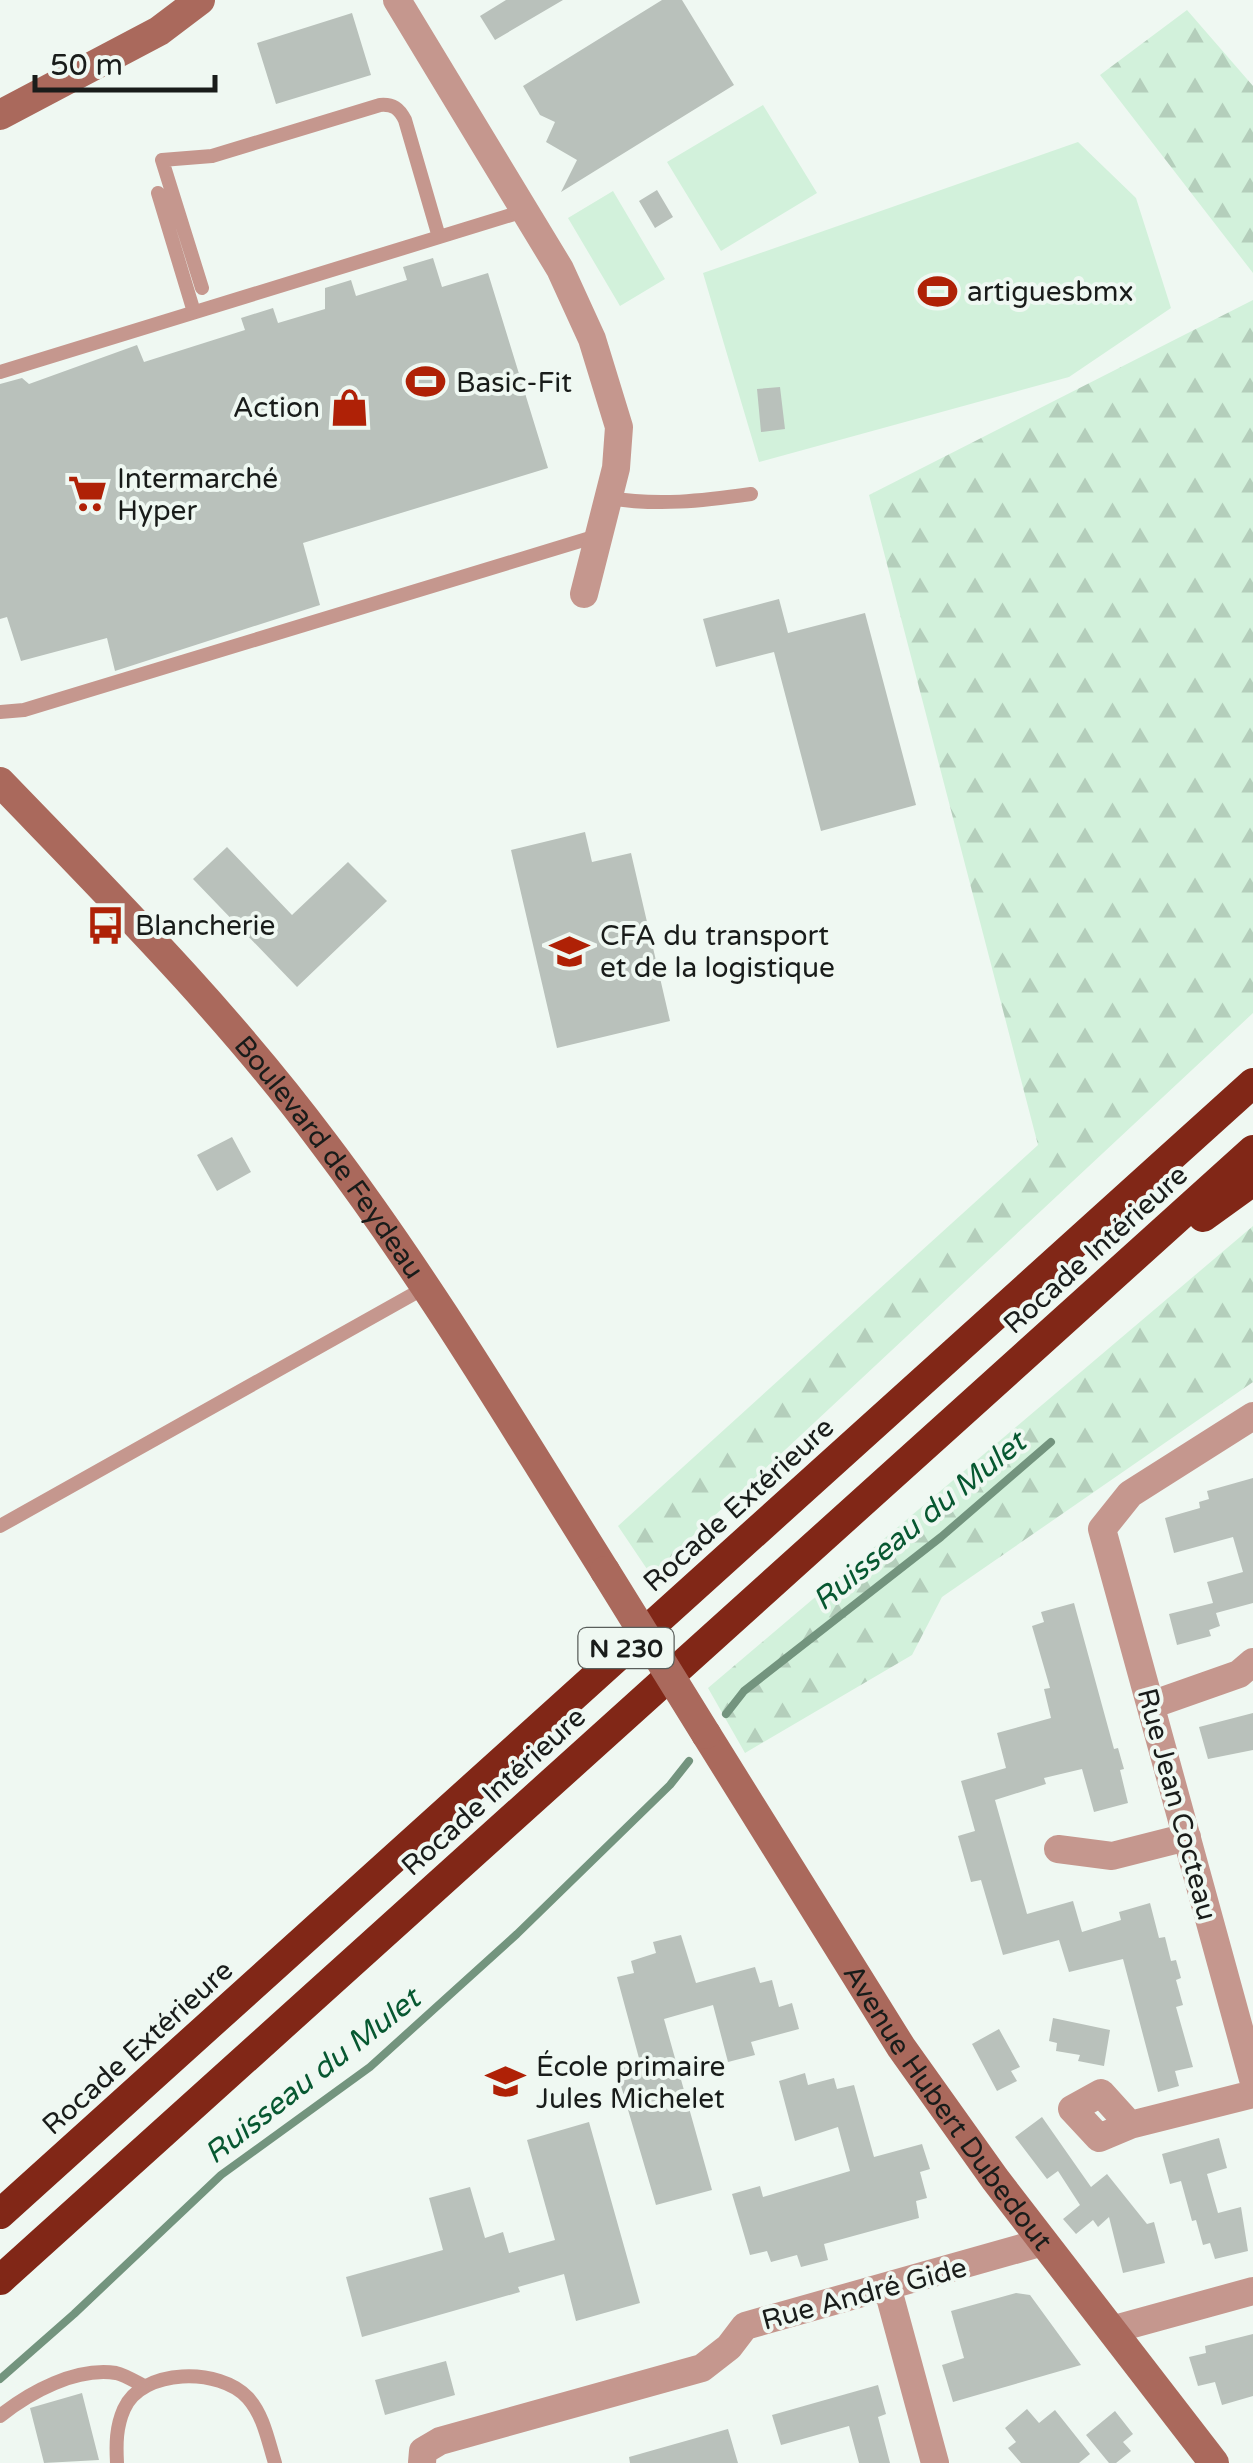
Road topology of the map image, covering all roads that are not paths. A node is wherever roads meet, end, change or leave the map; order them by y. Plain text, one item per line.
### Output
1 (200, 0) edge
2 (397, 0) edge
3 (0, 115) edge
4 (158, 193) dead end
5 (524, 211) junction
6 (439, 237) junction
7 (202, 288) dead end
8 (194, 312) junction
9 (0, 372) edge
10 (751, 494) dead end
11 (609, 498) junction
12 (600, 535) junction
13 (584, 594) dead end
14 (0, 712) edge
15 (0, 782) edge
16 (1253, 1080) edge
17 (1253, 1150) edge
18 (1253, 1181) edge
19 (426, 1286) junction
20 (1087, 1300) junction
21 (1253, 1416) edge
22 (0, 1526) edge
23 (1253, 1662) edge
24 (1150, 1705) junction
25 (706, 1734) joint
26 (1187, 1837) junction
27 (1058, 1848) dead end
28 (1253, 2079) edge
29 (1253, 2094) edge
30 (1130, 2125) dead end
31 (0, 2214) edge
32 (1044, 2242) junction
33 (0, 2280) edge
34 (887, 2286) junction
35 (1253, 2291) edge
36 (1111, 2330) junction
37 (144, 2386) junction
38 (0, 2416) edge
39 (117, 2463) edge
40 (275, 2463) edge
41 (422, 2463) edge
42 (935, 2463) edge
43 (1214, 2463) edge

1 - 3 main road
2 - 5 street
4 - 8 lane
5 - 6 lane
5 - 11 street
6 - 7 lane
6 - 8 lane
8 - 9 lane
10 - 11 lane
11 - 12 street
12 - 13 street
12 - 14 lane
15 - 19 main road, Boulevard de Feydeau
16 - 31 highway, Rocade Extérieure / N 230
17 - 20 highway, Rocade Intérieure / N 230
18 - 20 highway
19 - 22 lane
19 - 25 main road, Boulevard de Feydeau, bridge
20 - 33 highway, Rocade Intérieure / N 230
21 - 24 street, Rue Jean Cocteau
23 - 24 street
24 - 26 street, Rue Jean Cocteau
25 - 32 main road, Avenue Hubert Dubedout
26 - 27 street
26 - 28 street, Rue Jean Cocteau
29 - 30 street
32 - 34 street, Rue André Gide
32 - 36 main road, Avenue Hubert Dubedout
34 - 41 street, Rue André Gide
34 - 42 street
35 - 36 street
36 - 43 main road, Avenue Hubert Dubedout
37 - 38 lane
37 - 39 lane
37 - 40 lane

